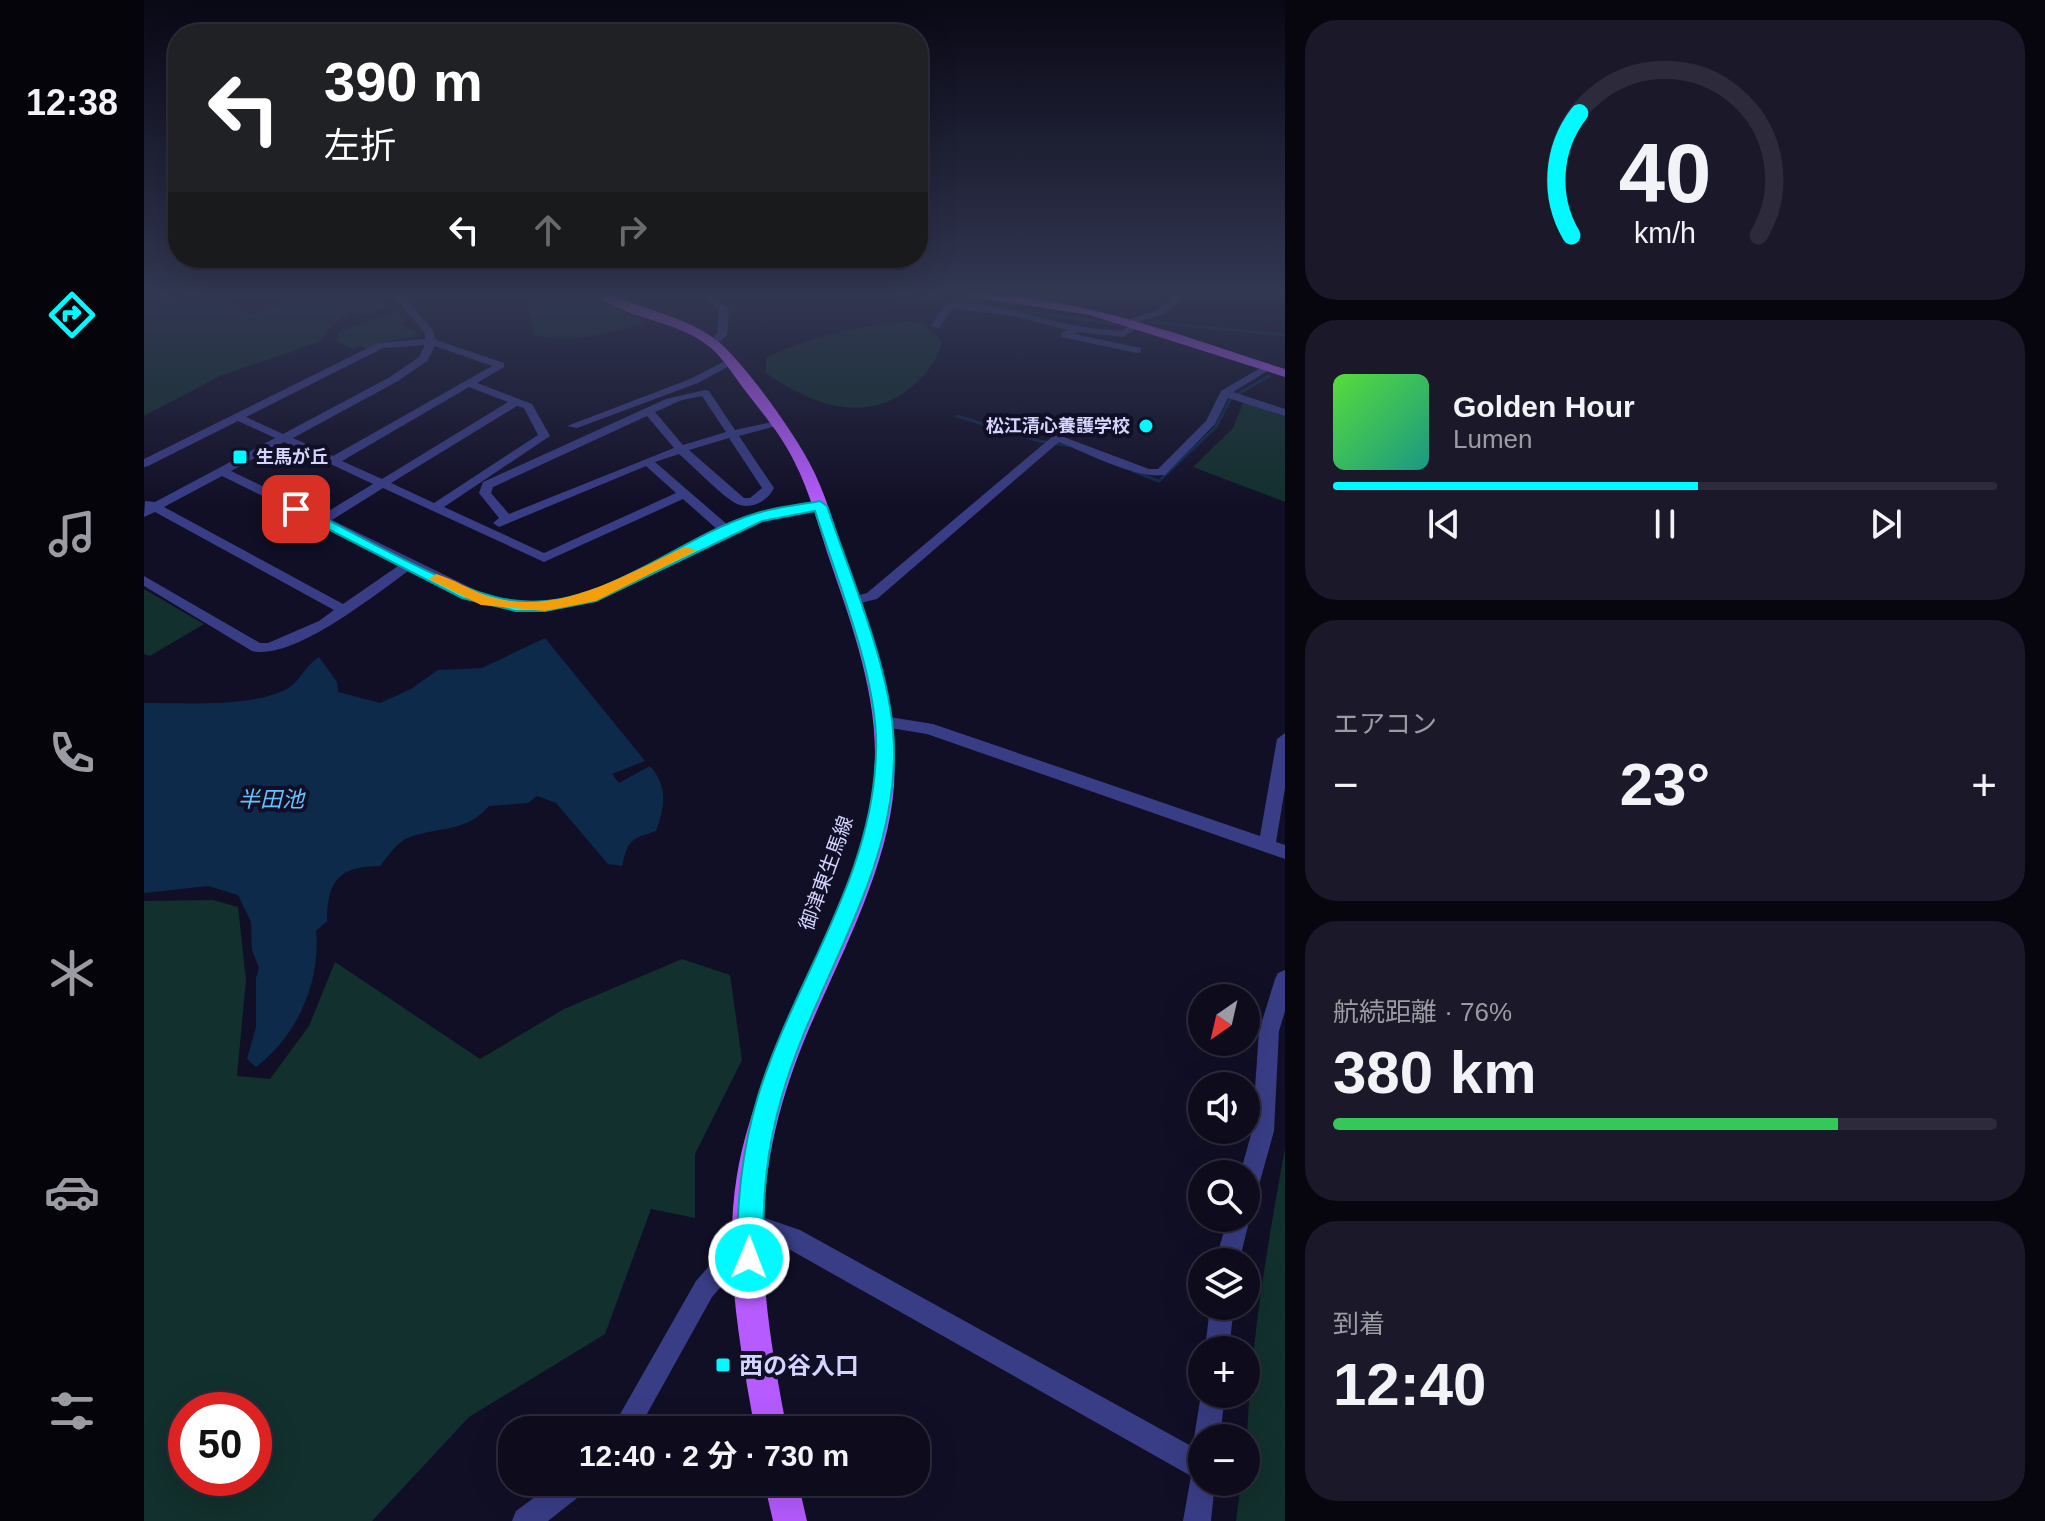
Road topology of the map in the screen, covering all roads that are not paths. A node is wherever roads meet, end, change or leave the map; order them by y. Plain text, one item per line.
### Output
1 (341, 365) edge
2 (416, 365) edge
3 (500, 365) edge
4 (724, 365) edge
5 (731, 365) edge
6 (1261, 365) edge
7 (1267, 367) junction
8 (1285, 373) edge
9 (468, 383) junction
10 (1231, 395) junction
11 (516, 402) junction
12 (649, 411) junction
13 (1285, 413) edge
14 (238, 417) junction
15 (777, 424) junction
16 (573, 426) dead end
17 (731, 433) junction
18 (284, 439) junction
19 (681, 449) junction
20 (333, 461) junction
21 (647, 461) junction
22 (144, 464) edge
23 (222, 471) junction
24 (382, 484) junction
25 (684, 494) junction
26 (820, 506) junction
27 (148, 507) edge
28 (435, 508) junction
29 (507, 520) junction
30 (321, 521) junction
31 (483, 530) junction
32 (728, 532) junction
33 (408, 565) junction
34 (144, 580) edge
35 (852, 601) junction
36 (344, 610) junction
37 (883, 722) junction
38 (1285, 739) edge
39 (1267, 846) junction
40 (1285, 852) edge
41 (1285, 979) edge
42 (1255, 1160) edge
43 (750, 1224) junction
44 (749, 1258) junction
45 (632, 1416) edge
46 (768, 1416) edge
47 (1188, 1459) edge
48 (559, 1496) edge
49 (784, 1496) edge
50 (1200, 1496) edge
51 (526, 1521) edge
52 (790, 1521) edge
53 (1197, 1521) edge

1 - 14 street
2 - 18 street
3 - 9 street
4 - 16 street
5 - 15 main road, 御津東生馬線
6 - 7 main road
7 - 8 main road
7 - 10 street
9 - 11 street
9 - 20 street
10 - 13 street
10 - 35 street
11 - 24 street
11 - 28 street
12 - 17 street
12 - 19 street
12 - 29 street
14 - 18 street
14 - 22 street
15 - 17 street
15 - 26 main road, 御津東生馬線
17 - 19 street
17 - 19 street
18 - 20 street
18 - 23 street
19 - 21 street
20 - 24 street
21 - 25 street
21 - 29 street
23 - 27 street
23 - 30 street
24 - 28 street
24 - 30 street
25 - 31 street
25 - 32 street
26 - 32 street
26 - 35 main road, 御津東生馬線
27 - 36 street
28 - 31 street
29 - 31 street
30 - 33 street
32 - 33 street
33 - 36 street
34 - 36 street
35 - 37 main road, 御津東生馬線
37 - 39 street
37 - 43 main road, 御津東生馬線
38 - 39 street
39 - 40 street
41 - 42 street
43 - 44 main road, 御津東生馬線
43 - 47 street
44 - 45 street
44 - 46 main road, 御津東生馬線
48 - 51 street
49 - 52 main road
50 - 53 street

